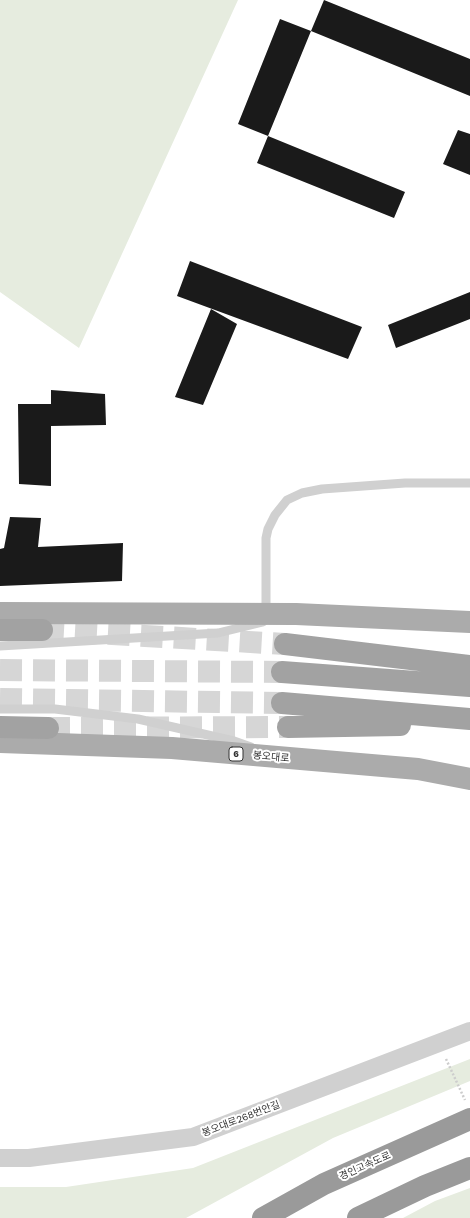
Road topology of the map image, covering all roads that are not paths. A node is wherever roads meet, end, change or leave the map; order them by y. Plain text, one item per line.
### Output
1 (470, 483) edge
2 (0, 613) edge
3 (266, 614) junction
4 (296, 614) junction
5 (470, 622) edge
6 (0, 630) edge
7 (42, 630) tunnel mouth
8 (285, 644) tunnel mouth
9 (0, 646) edge
10 (470, 666) edge
11 (282, 672) tunnel mouth
12 (470, 686) edge
13 (282, 703) tunnel mouth
14 (0, 709) edge
15 (470, 719) edge
16 (470, 724) edge
17 (0, 727) edge
18 (288, 727) tunnel mouth
19 (48, 728) tunnel mouth
20 (0, 742) edge
21 (285, 758) junction
22 (470, 779) edge
23 (470, 1031) edge
24 (468, 1111) edge
25 (0, 1158) edge
26 (470, 1168) edge
27 (263, 1218) edge
28 (358, 1218) edge

1 - 3 lane
2 - 3 main road
3 - 4 main road
4 - 5 main road
4 - 9 lane
6 - 7 highway
8 - 10 highway
11 - 12 highway
13 - 15 highway
14 - 21 lane
16 - 18 highway
17 - 19 highway
20 - 21 main road, 봉오대로 / 6
21 - 22 main road, 봉오대로 / 6
23 - 25 street, 봉오대로268번안길
24 - 27 highway, 경인고속도로
26 - 28 highway

